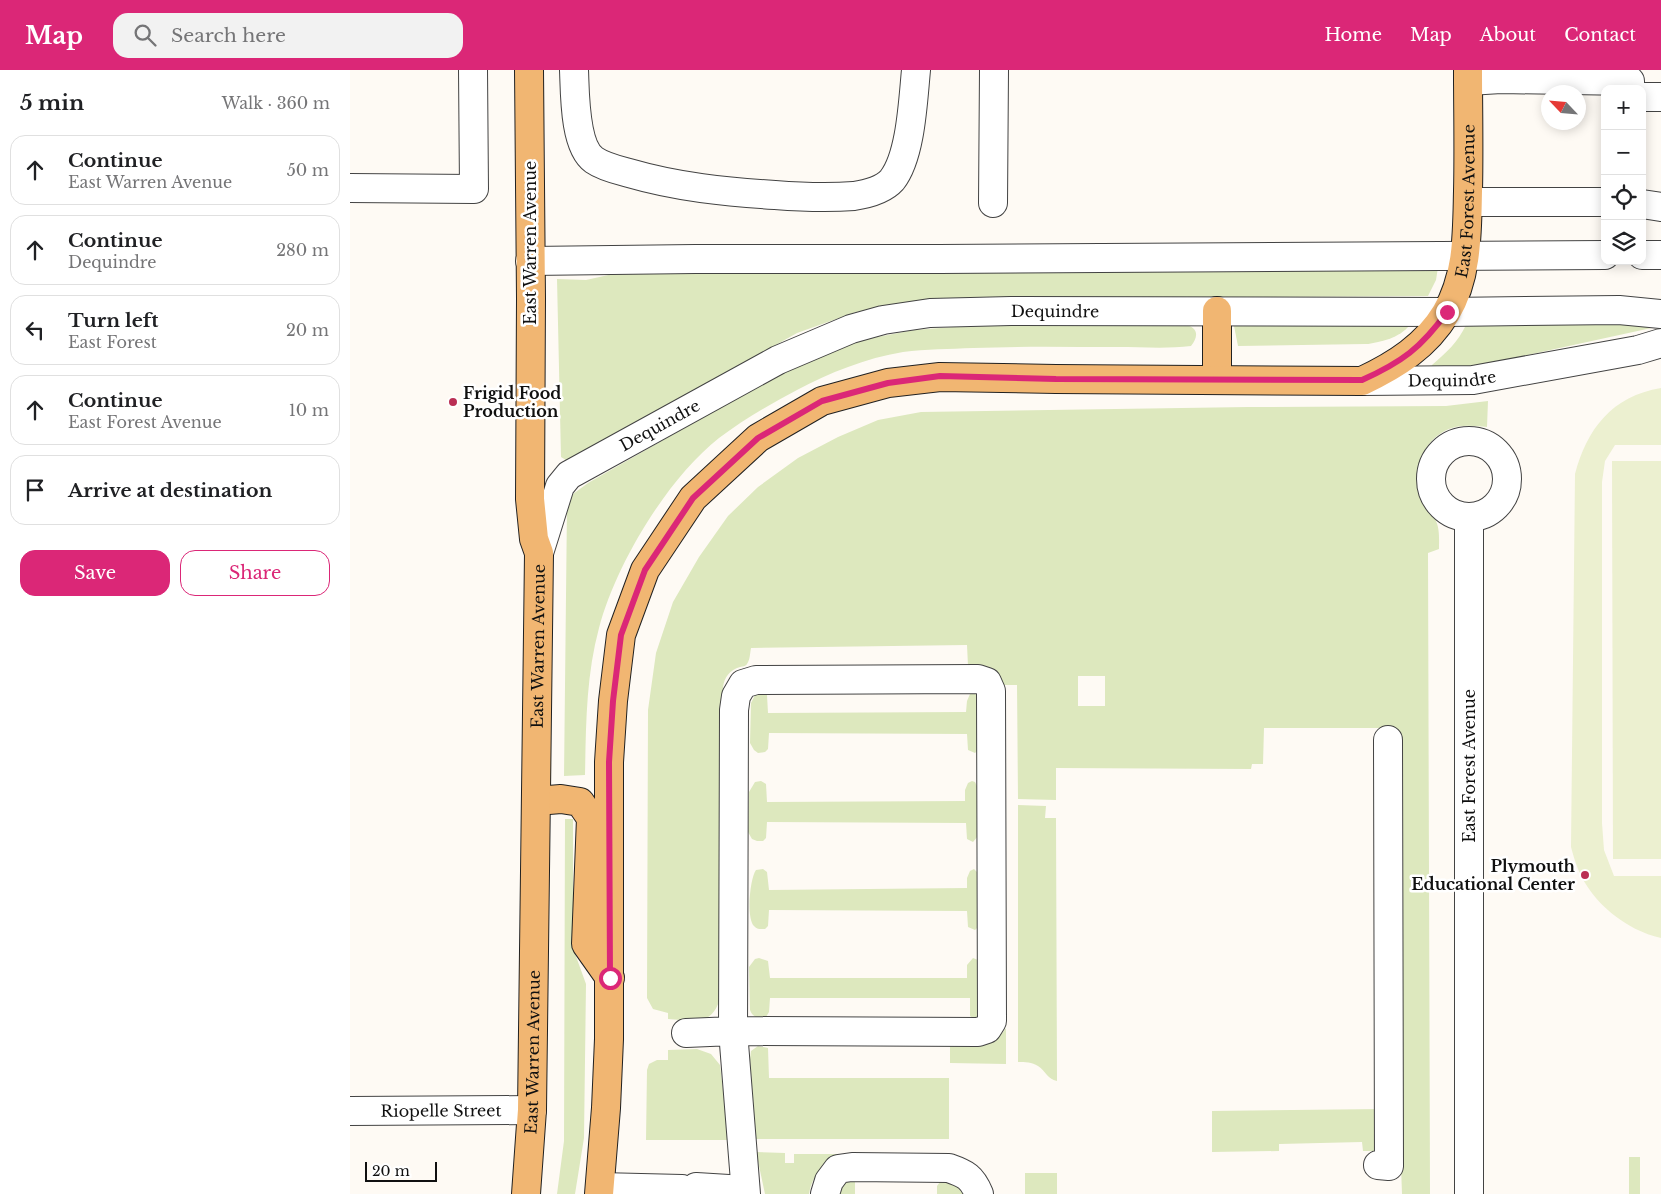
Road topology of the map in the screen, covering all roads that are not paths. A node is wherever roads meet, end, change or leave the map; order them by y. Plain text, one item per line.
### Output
1 (472, 70) edge
2 (529, 70) edge
3 (574, 70) edge
4 (916, 70) edge
5 (994, 70) edge
6 (1468, 75) edge
7 (1633, 84) edge
8 (1661, 97) edge
9 (350, 188) edge
10 (1468, 202) junction
11 (1601, 202) edge
12 (993, 203) dead end
13 (1646, 205) edge
14 (1661, 207) edge
15 (1661, 254) edge
16 (1464, 255) junction
17 (1601, 255) edge
18 (1646, 255) edge
19 (530, 261) junction
20 (1217, 311) junction
21 (1447, 312) junction
22 (1661, 314) edge
23 (1661, 343) edge
24 (1217, 380) junction
25 (1362, 380) junction
26 (1469, 518) dead end
27 (540, 553) junction
28 (1388, 740) dead end
29 (536, 801) junction
30 (610, 978) junction
31 (733, 1031) junction
32 (686, 1033) dead end
33 (532, 1110) junction
34 (350, 1111) edge
35 (1378, 1165) dead end
36 (599, 1191) edge
37 (746, 1192) edge
38 (526, 1194) edge
39 (825, 1194) edge
40 (979, 1194) edge
41 (1469, 1194) edge

1 - 9 street
2 - 19 main road, East Warren Avenue
3 - 4 street
5 - 12 street
6 - 7 street
6 - 10 main road, East Forest Avenue
7 - 8 street
10 - 11 street
10 - 16 main road, East Forest Avenue
13 - 14 street
15 - 18 street
16 - 17 street
16 - 19 street
16 - 21 main road, East Forest Avenue
19 - 27 main road, East Warren Avenue
20 - 21 street, Dequindre
20 - 24 main road
20 - 27 street, Dequindre
21 - 22 street, Dequindre
21 - 25 main road, East Forest Avenue
23 - 25 street, Dequindre
24 - 25 main road, Dequindre
24 - 30 main road, Dequindre
26 - 41 street, East Forest Avenue
27 - 29 main road, East Warren Avenue
28 - 35 street
29 - 30 main road
29 - 33 main road, East Warren Avenue
30 - 36 main road
31 - 31 street
31 - 32 street
31 - 37 street
33 - 34 street, Riopelle Street
33 - 38 main road, East Warren Avenue
36 - 37 street
39 - 40 street

